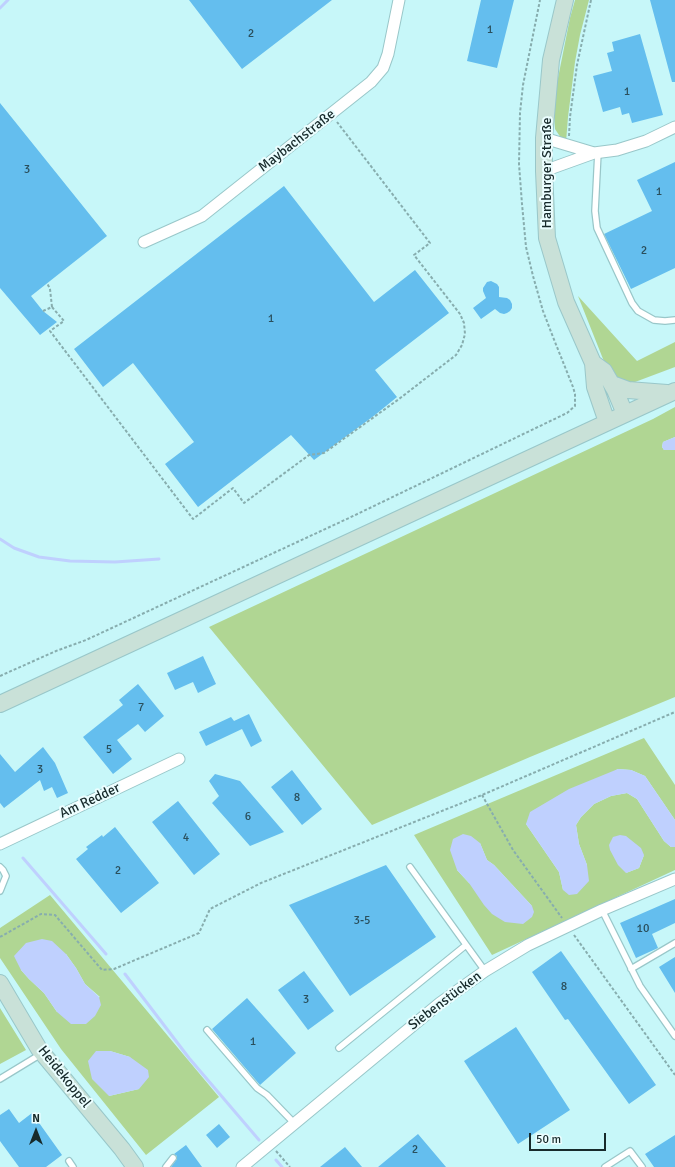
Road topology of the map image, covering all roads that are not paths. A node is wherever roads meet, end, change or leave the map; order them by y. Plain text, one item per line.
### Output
1 (399, 0) edge
2 (565, 0) edge
3 (675, 127) edge
4 (544, 138) junction
5 (596, 153) junction
6 (544, 171) junction
7 (144, 242) dead end
8 (675, 320) edge
9 (593, 363) junction
10 (612, 384) junction
11 (672, 392) edge
12 (625, 414) junction
13 (607, 422) junction
14 (0, 704) edge
15 (179, 759) dead end
16 (0, 844) edge
17 (0, 867) edge
18 (410, 867) dead end
19 (675, 879) edge
20 (0, 891) edge
21 (602, 910) junction
22 (675, 943) edge
23 (466, 945) junction
24 (631, 969) junction
25 (485, 970) junction
26 (0, 983) edge
27 (207, 1030) dead end
28 (675, 1036) edge
29 (339, 1048) dead end
30 (43, 1053) junction
31 (0, 1079) edge
32 (294, 1124) junction
33 (173, 1158) dead end
34 (69, 1161) dead end
35 (73, 1167) edge
36 (135, 1167) edge
37 (166, 1167) edge
38 (242, 1167) edge
39 (605, 1167) edge
40 (642, 1167) edge

1 - 7 street, Maybachstraße
2 - 4 main road, Hamburger Straße
3 - 5 street
4 - 5 street
4 - 6 main road, Hamburger Straße
5 - 6 street
5 - 8 lane
6 - 9 main road, Hamburger Straße
9 - 10 main road, Hamburger Straße
9 - 13 main road, Hamburger Straße
10 - 11 main road
10 - 12 main road, Hamburger Straße
11 - 12 main road
12 - 13 main road
13 - 14 main road
15 - 16 street, Am Redder
17 - 20 lane
18 - 23 lane
19 - 21 street, Siebenstücken
21 - 24 lane
21 - 25 street, Siebenstücken
22 - 24 lane
23 - 25 lane
23 - 29 lane
24 - 28 lane
25 - 32 street, Siebenstücken
26 - 30 main road, Heidekoppel
27 - 32 lane
30 - 31 lane
30 - 36 main road, Heidekoppel
32 - 38 street, Siebenstücken
33 - 37 lane
34 - 35 lane
39 - 40 lane

